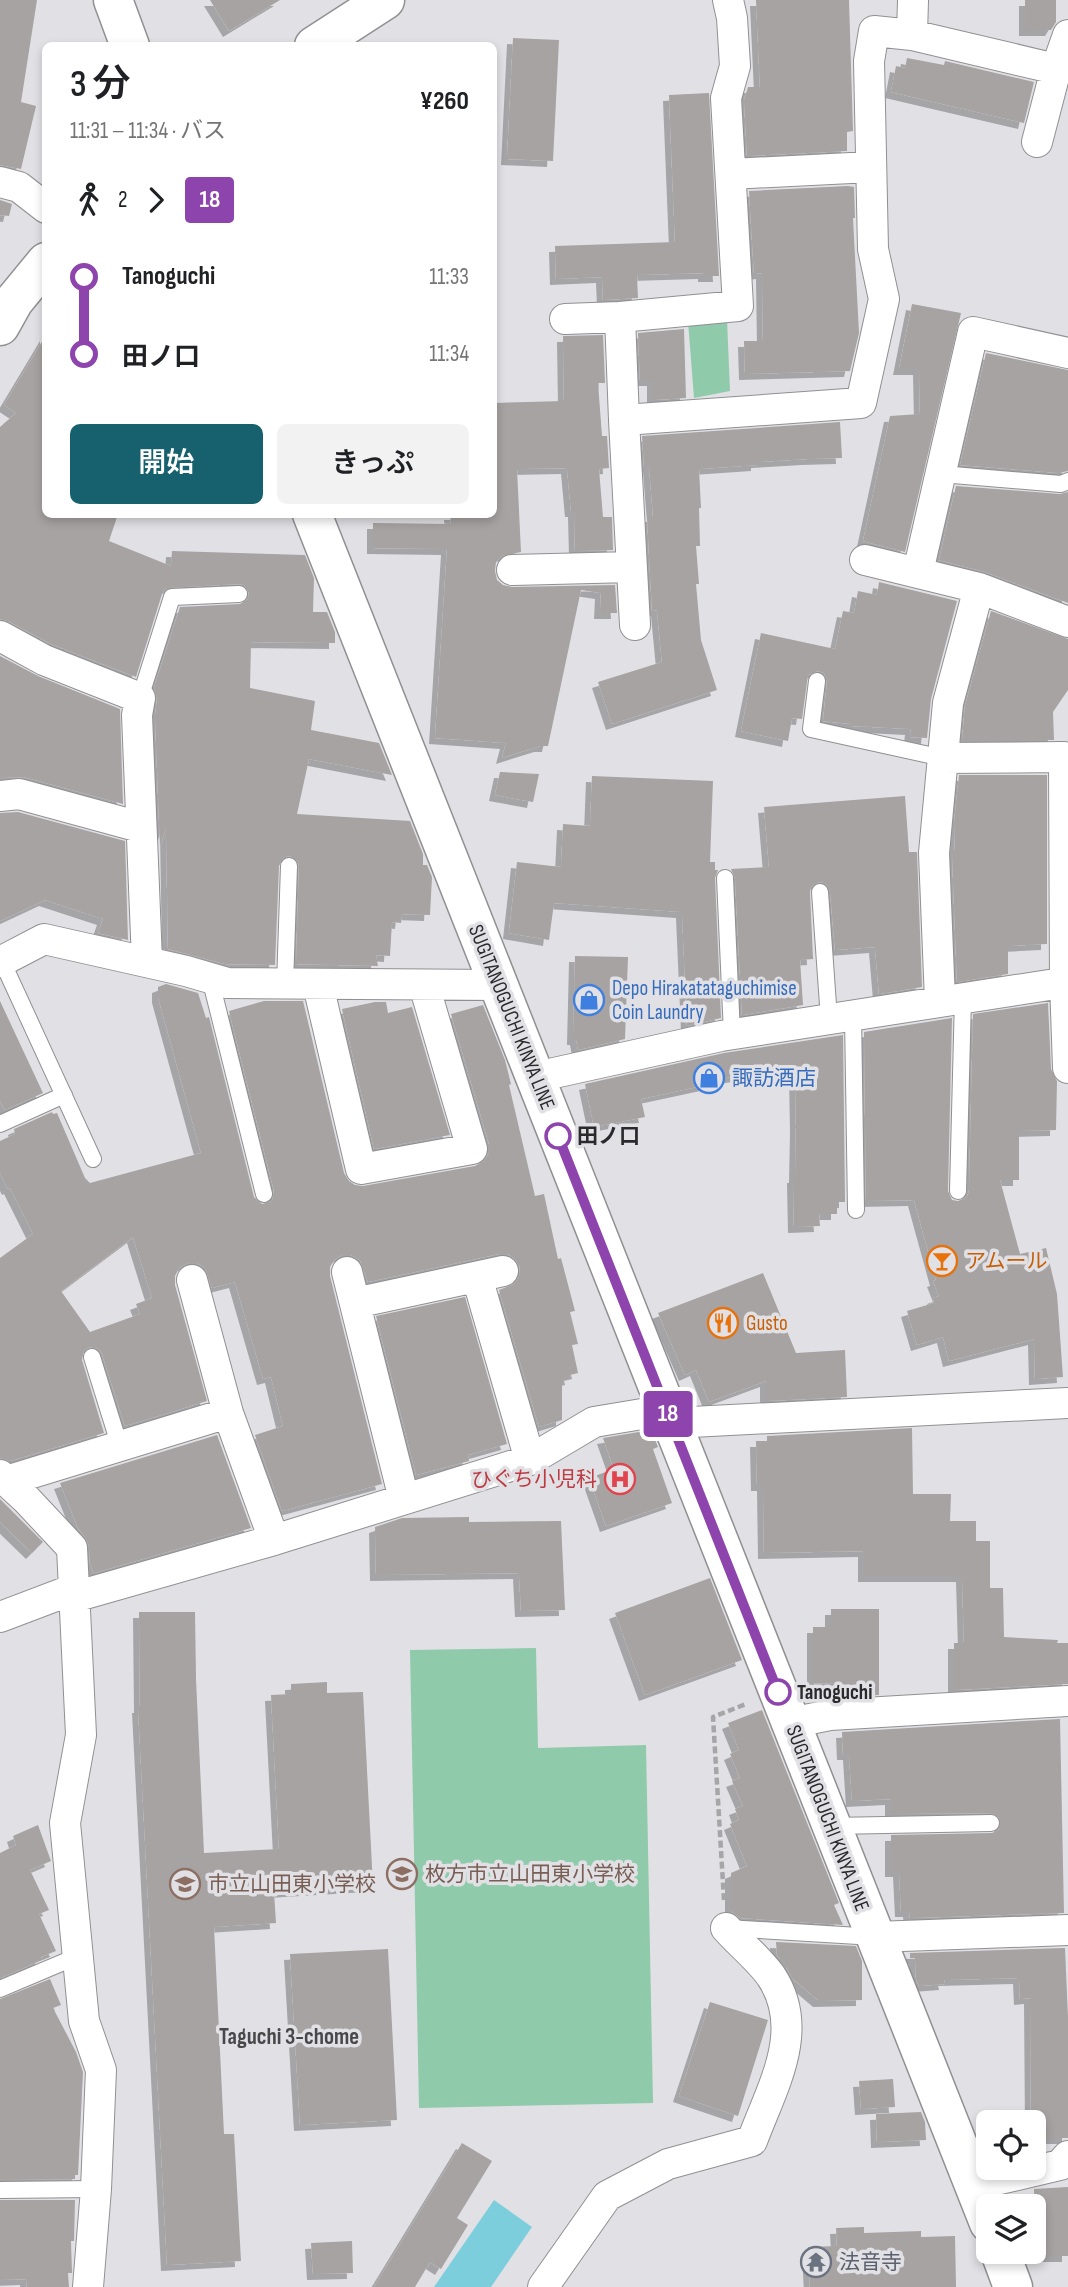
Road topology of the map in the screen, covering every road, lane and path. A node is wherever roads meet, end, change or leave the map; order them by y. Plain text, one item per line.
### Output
1 (113, 0) edge
2 (385, 0) edge
3 (728, 0) edge
4 (913, 0) edge
5 (1068, 35) edge
6 (912, 36) junction
7 (129, 42) edge
8 (320, 42) edge
9 (1056, 69) junction
10 (1037, 142) dead end
11 (871, 167) junction
12 (731, 174) junction
13 (0, 182) edge
14 (42, 205) edge
15 (42, 267) edge
16 (620, 317) junction
17 (565, 319) dead end
18 (0, 326) edge
19 (1068, 354) edge
20 (624, 420) junction
21 (941, 474) junction
22 (1068, 481) edge
23 (314, 518) edge
24 (865, 560) dead end
25 (632, 567) junction
26 (512, 570) dead end
27 (918, 572) junction
28 (979, 587) junction
29 (239, 594) dead end
30 (1068, 622) edge
31 (635, 625) dead end
32 (0, 636) edge
33 (817, 681) dead end
34 (140, 698) junction
35 (943, 758) junction
36 (0, 796) edge
37 (140, 827) junction
38 (289, 866) dead end
39 (725, 878) dead end
40 (820, 892) dead end
41 (2, 956) edge
42 (147, 961) junction
43 (210, 978) junction
44 (1066, 982) edge
45 (285, 984) junction
46 (318, 985) junction
47 (424, 985) junction
48 (499, 985) junction
49 (952, 1000) junction
50 (841, 1017) junction
51 (732, 1034) junction
52 (1068, 1069) edge
53 (536, 1077) junction
54 (64, 1095) junction
55 (0, 1124) edge
56 (93, 1159) dead end
57 (958, 1191) dead end
58 (264, 1195) dead end
59 (856, 1210) dead end
60 (347, 1272) dead end
61 (192, 1280) dead end
62 (355, 1303) junction
63 (92, 1357) dead end
64 (1068, 1404) edge
65 (228, 1413) junction
66 (669, 1417) junction
67 (120, 1447) junction
68 (530, 1460) junction
69 (3, 1478) edge
70 (404, 1499) junction
71 (274, 1539) junction
72 (74, 1593) junction
73 (0, 1618) edge
74 (1068, 1701) edge
75 (713, 1717) dead end
76 (790, 1723) junction
77 (991, 1822) dead end
78 (831, 1826) junction
79 (726, 1928) junction
80 (1068, 1930) edge
81 (875, 1937) junction
82 (78, 1956) junction
83 (0, 1989) edge
84 (1068, 2156) edge
85 (974, 2185) junction
86 (96, 2189) junction
87 (0, 2190) edge
88 (978, 2194) edge
89 (1004, 2264) edge
90 (88, 2287) edge
91 (543, 2287) edge
92 (1013, 2287) edge

1 - 7 main road
2 - 8 main road
3 - 12 street
4 - 6 street
5 - 9 street
6 - 9 street
6 - 11 street
9 - 10 street
11 - 12 street
11 - 20 street
12 - 16 street
13 - 14 street
15 - 18 main road
16 - 17 street
16 - 20 street
19 - 21 street
20 - 25 street
21 - 22 lane
21 - 27 street
23 - 48 main road, SUGITANOGUCHI KINYA LINE
24 - 27 street
25 - 26 street
25 - 31 street
27 - 28 street
28 - 30 street
28 - 35 street
29 - 34 lane
32 - 34 street
33 - 35 lane
34 - 37 street
35 - 44 street
35 - 49 street
36 - 37 street
37 - 42 street
38 - 45 lane
39 - 51 lane
40 - 50 lane
41 - 42 street
41 - 54 lane
42 - 43 street
43 - 45 street
43 - 58 lane
44 - 49 street
44 - 52 street
45 - 46 street
46 - 47 street
46 - 47 street
47 - 48 street
48 - 53 main road, SUGITANOGUCHI KINYA LINE
49 - 50 street
49 - 57 lane
50 - 51 street
50 - 59 lane
51 - 53 street
53 - 66 main road, SUGITANOGUCHI KINYA LINE
54 - 55 lane
54 - 56 lane
60 - 62 street
61 - 65 street
62 - 68 street
62 - 70 street
63 - 67 lane
64 - 66 street
65 - 67 street
65 - 71 street
66 - 68 street
66 - 76 main road, SUGITANOGUCHI KINYA LINE
67 - 69 street
68 - 70 street
69 - 72 street
70 - 71 street
71 - 72 street
72 - 73 street
72 - 82 street
74 - 76 street
75 - 79 path
76 - 78 main road, SUGITANOGUCHI KINYA LINE
77 - 78 lane
78 - 81 main road, SUGITANOGUCHI KINYA LINE
79 - 81 lane
79 - 91 street
80 - 81 street
81 - 85 main road, SUGITANOGUCHI KINYA LINE
82 - 83 lane
82 - 86 street
84 - 85 street
85 - 88 main road, SUGITANOGUCHI KINYA LINE
86 - 87 lane
86 - 90 street
89 - 92 main road

